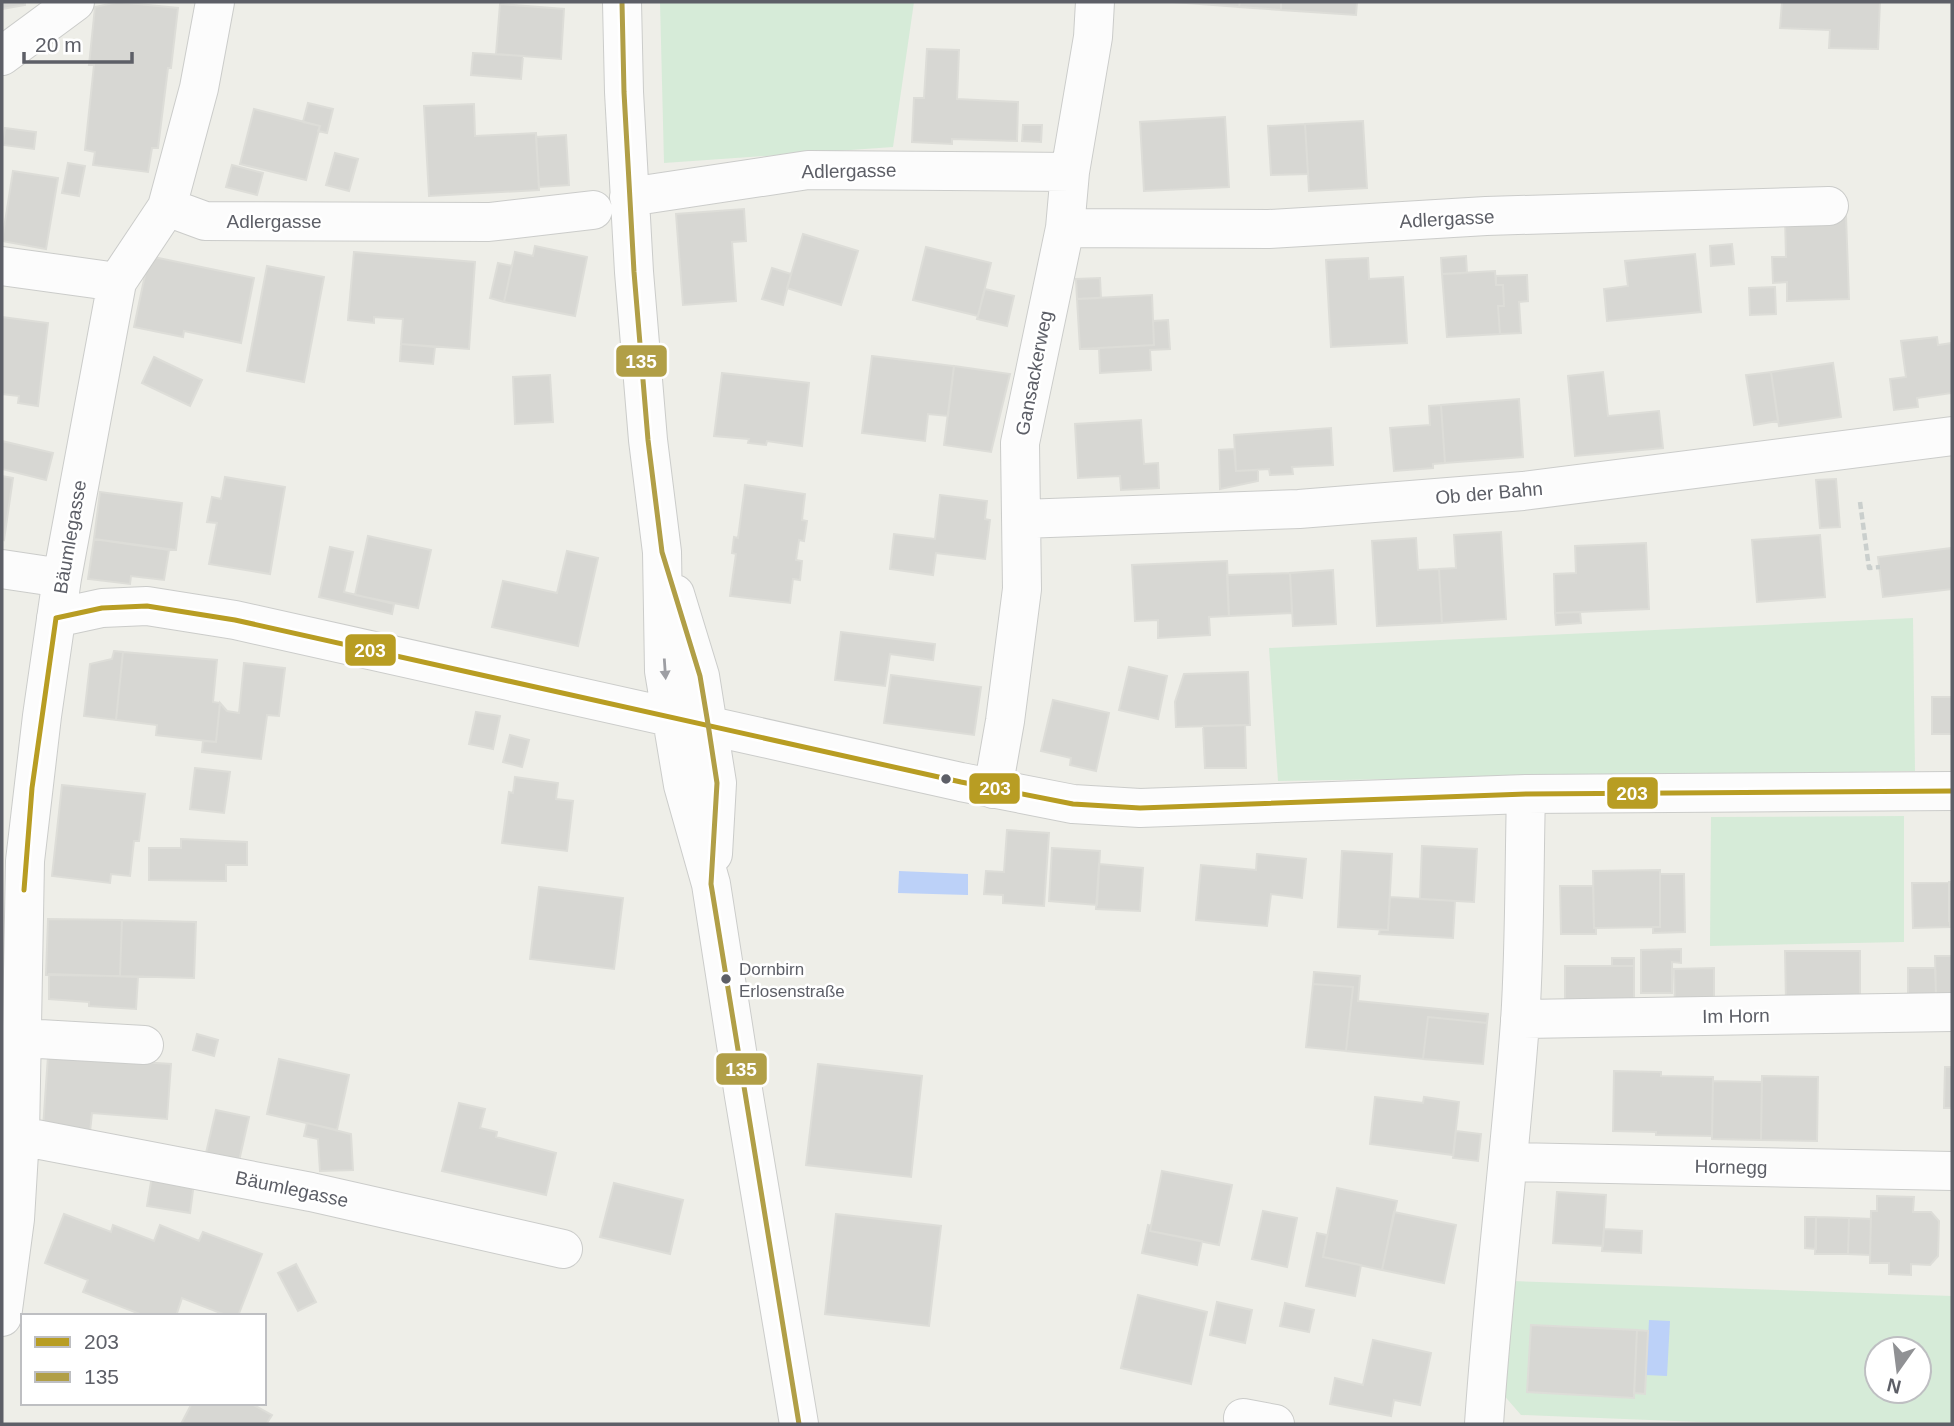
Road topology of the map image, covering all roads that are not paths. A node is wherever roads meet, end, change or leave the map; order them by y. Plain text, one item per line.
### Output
1 (75, 2) edge
2 (215, 2) edge
3 (622, 2) edge
4 (1095, 2) edge
5 (2, 56) edge
6 (1070, 172) junction
7 (629, 198) junction
8 (1829, 206) dead end
9 (167, 207) junction
10 (593, 209) dead end
11 (1065, 228) junction
12 (2, 266) edge
13 (117, 282) junction
14 (1952, 436) edge
15 (1022, 519) junction
16 (662, 552) junction
17 (2, 569) edge
18 (62, 578) junction
19 (56, 618) junction
20 (671, 716) junction
21 (708, 724) junction
22 (993, 789) junction
23 (1952, 791) edge
24 (1526, 794) junction
25 (711, 884) junction
26 (13, 889) edge
27 (1952, 1012) edge
28 (1520, 1018) junction
29 (22, 1038) junction
30 (144, 1045) dead end
31 (20, 1136) junction
32 (1509, 1162) junction
33 (1952, 1171) edge
34 (563, 1250) dead end
35 (2, 1317) edge
36 (799, 1424) edge
37 (1484, 1424) edge

1 - 5 street
2 - 9 street, Bäumlegasse
3 - 7 street
4 - 6 street, Gansackerweg
6 - 7 street, Adlergasse
6 - 11 street, Gansackerweg
7 - 16 street
8 - 11 street, Adlergasse
9 - 10 street, Adlergasse
9 - 13 street, Bäumlegasse
11 - 15 street, Gansackerweg
12 - 13 street
13 - 18 street, Bäumlegasse
14 - 15 street, Ob der Bahn
15 - 22 street, Gansackerweg
16 -> 20 street
16 - 21 street
17 - 18 street
18 - 19 street, Bäumlegasse
19 - 20 street
19 - 26 street, Bäumlegasse
20 - 21 street
20 - 25 street
21 - 22 street
21 - 25 street
22 - 24 street
23 - 24 street
24 - 28 street
25 - 36 street
26 - 29 street, Bäumlegasse
27 - 28 street, Im Horn
28 - 32 street
29 - 30 street
29 - 31 street, Bäumlegasse
31 - 34 street, Bäumlegasse
31 - 35 street, Bäumlegasse
32 - 33 street, Hornegg
32 - 37 street

